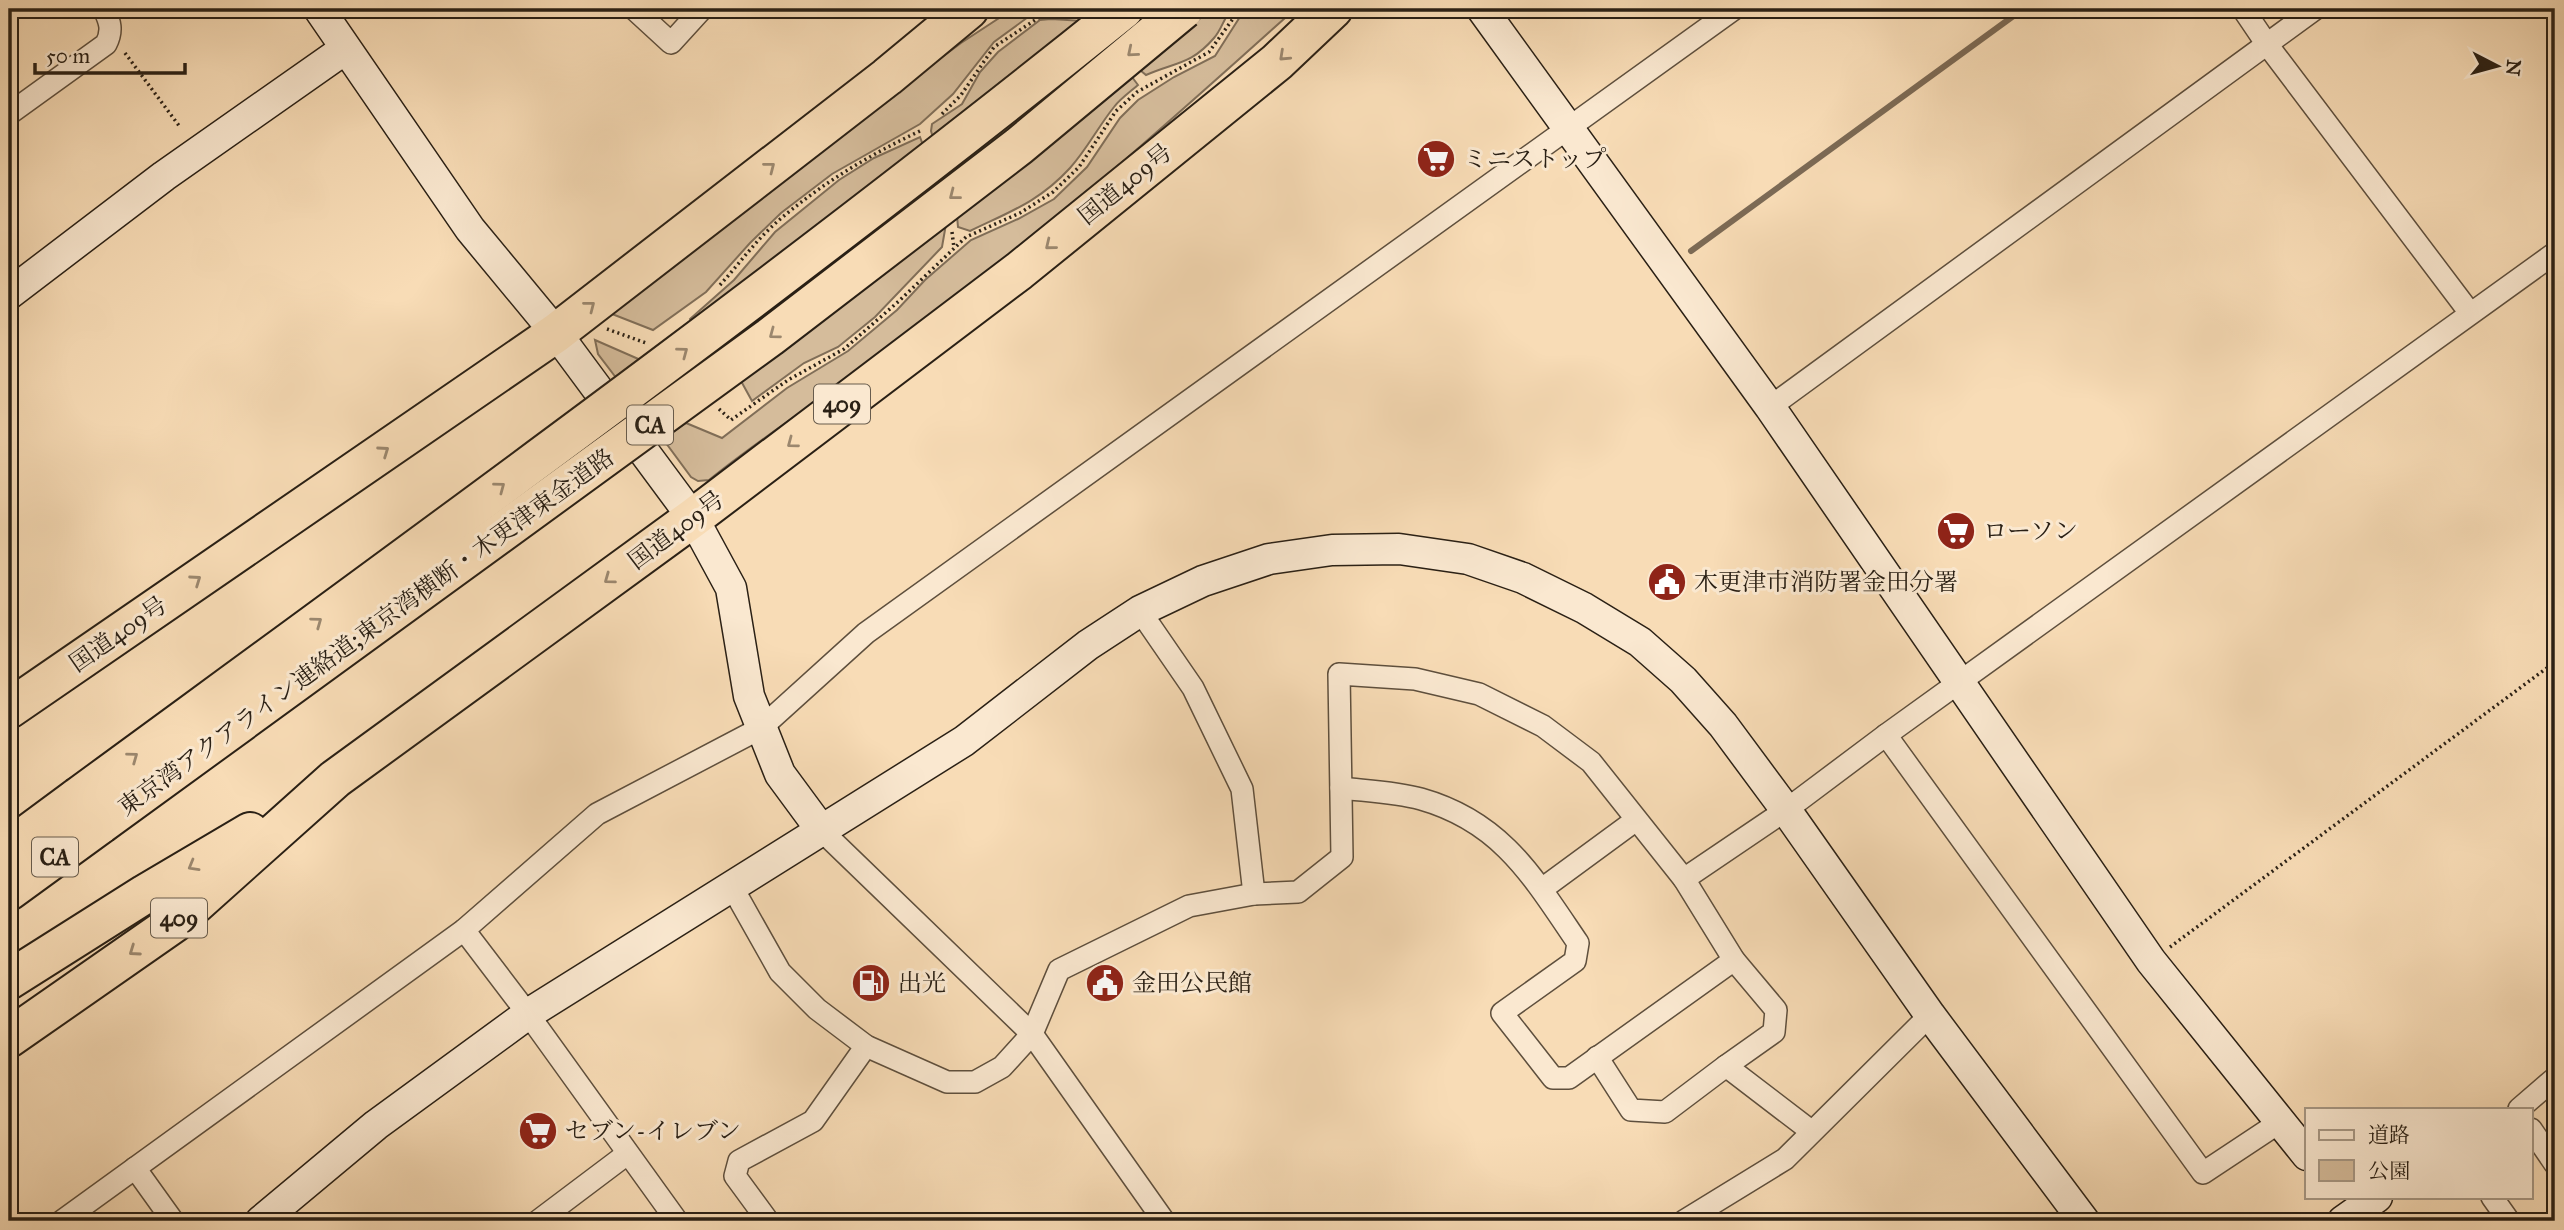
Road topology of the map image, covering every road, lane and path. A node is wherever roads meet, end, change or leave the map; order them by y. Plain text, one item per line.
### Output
1 (104, 9) edge
2 (319, 9) edge
3 (634, 9) edge
4 (702, 9) edge
5 (969, 9) edge
6 (1052, 9) edge
7 (1124, 9) edge
8 (1184, 9) edge
9 (1240, 9) edge
10 (1333, 9) edge
11 (1482, 9) edge
12 (1734, 9) edge
13 (2243, 9) edge
14 (2315, 9) edge
15 (111, 34) junction
16 (2266, 43) junction
17 (345, 49) junction
18 (9, 114) edge
19 (935, 120) dead end
20 (180, 127) dead end
21 (1569, 127) junction
22 (927, 128) dead end
23 (2555, 253) edge
24 (713, 291) dead end
25 (9, 294) edge
26 (2470, 313) junction
27 (570, 321) junction
28 (648, 344) dead end
29 (713, 403) dead end
30 (1770, 407) junction
31 (693, 518) junction
32 (1140, 611) junction
33 (140, 618) junction
34 (2555, 662) edge
35 (1961, 682) junction
36 (9, 709) edge
37 (761, 728) junction
38 (9, 729) edge
39 (1886, 735) junction
40 (335, 779) junction
41 (1341, 788) junction
42 (90, 810) junction
43 (1786, 810) junction
44 (1636, 820) junction
45 (822, 831) junction
46 (9, 848) edge
47 (1684, 879) junction
48 (731, 885) junction
49 (1542, 889) junction
50 (9, 891) edge
51 (1254, 894) junction
52 (464, 930) junction
53 (1734, 960) junction
54 (2151, 961) junction
55 (9, 980) edge
56 (528, 1014) junction
57 (1930, 1015) junction
58 (1032, 1034) junction
59 (9, 1038) edge
60 (866, 1046) junction
61 (1597, 1057) junction
62 (1726, 1066) junction
63 (2555, 1078) edge
64 (2520, 1108) edge
65 (2280, 1122) junction
66 (2532, 1130) edge
67 (1811, 1132) junction
68 (2305, 1153) edge
69 (627, 1154) junction
70 (2555, 1164) edge
71 (135, 1168) junction
72 (2493, 1198) edge
73 (62, 1221) edge
74 (173, 1221) edge
75 (261, 1221) edge
76 (538, 1221) edge
77 (677, 1221) edge
78 (768, 1221) edge
79 (1164, 1221) edge
80 (1684, 1221) edge
81 (2084, 1221) edge
82 (2509, 1221) edge

1 - 15 street
2 - 17 street
3 - 4 street
27 -> 5 highway, 国道409号
6 - 19 path
42 -> 7 highway, 東京湾アクアライン連絡道;東京湾横断・木更津東金道路 / CA, bridge
8 -> 42 highway, 東京湾アクアライン連絡道;東京湾横断・木更津東金道路 / CA, bridge
9 - 29 path
10 -> 31 highway, 国道409号 / 409
11 - 21 street
12 - 21 street
13 - 16 street
14 - 16 street
15 - 18 street
15 - 20 path
16 - 26 street
16 - 30 street
17 - 25 street
17 - 27 street
21 - 30 street
21 - 37 street
22 - 24 path
23 - 26 street
26 - 35 street
27 - 28 path
27 - 31 street
33 -> 27 highway, 国道409号
30 - 35 street
31 - 37 street
31 -> 40 highway, 国道409号 / 409
32 - 43 street
32 - 45 street
32 - 51 street
33 - 36 highway, 国道409号
33 - 38 highway
34 - 54 path
35 - 39 street
35 - 54 street
37 - 45 street
37 - 52 street
39 - 43 street
39 - 65 street
40 -> 55 highway
40 -> 59 highway, 国道409号 / 409
41 - 44 street
41 - 49 street
41 - 51 street
42 - 46 highway, 東京湾アクアライン連絡道;東京湾横断・木更津東金道路 / CA
42 - 50 highway, 東京湾アクアライン連絡道;東京湾横断・木更津東金道路 / CA
43 - 47 street
43 - 57 street
44 - 47 street
44 - 49 street
45 - 48 street
45 - 58 street
47 - 53 street
48 - 56 street
48 - 60 street
49 - 61 street
51 - 58 street
52 - 56 street
52 - 71 street
53 - 61 street
53 - 62 street
54 - 65 street
56 - 69 street
56 - 75 street
57 - 67 street
57 - 81 street
58 - 60 street
58 - 79 street
60 - 78 street
61 - 62 street
62 - 67 street
63 - 64 street
65 - 68 street
66 - 70 street
67 - 80 street
69 - 76 street
69 - 77 street
71 - 73 street
71 - 74 street
72 - 82 street

